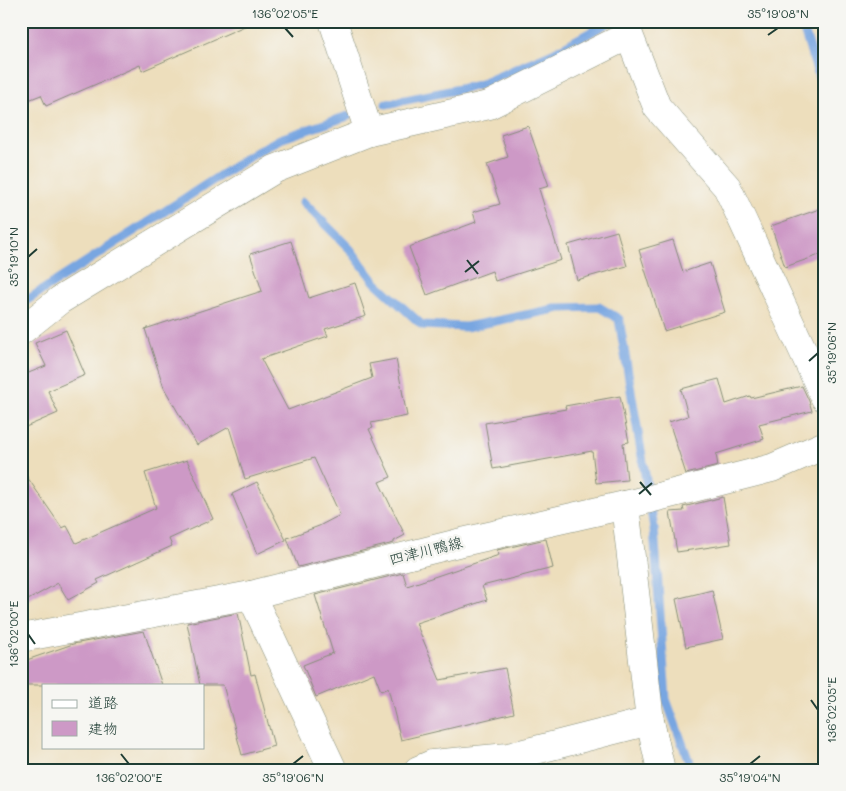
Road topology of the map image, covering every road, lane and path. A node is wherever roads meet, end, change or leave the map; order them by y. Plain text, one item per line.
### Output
1 (333, 21) edge
2 (369, 132) junction
3 (21, 331) edge
4 (825, 398) edge
5 (825, 445) edge
6 (629, 504) junction
7 (252, 595) junction
8 (21, 638) edge
9 (650, 721) junction
10 (333, 770) edge
11 (418, 770) edge
12 (661, 770) edge

1 - 2 street
2 - 3 street
2 - 4 street
5 - 6 street, 四津川鴨線
6 - 7 street, 四津川鴨線
6 - 9 street
7 - 8 street, 四津川鴨線
7 - 10 street
9 - 11 street
9 - 12 street

